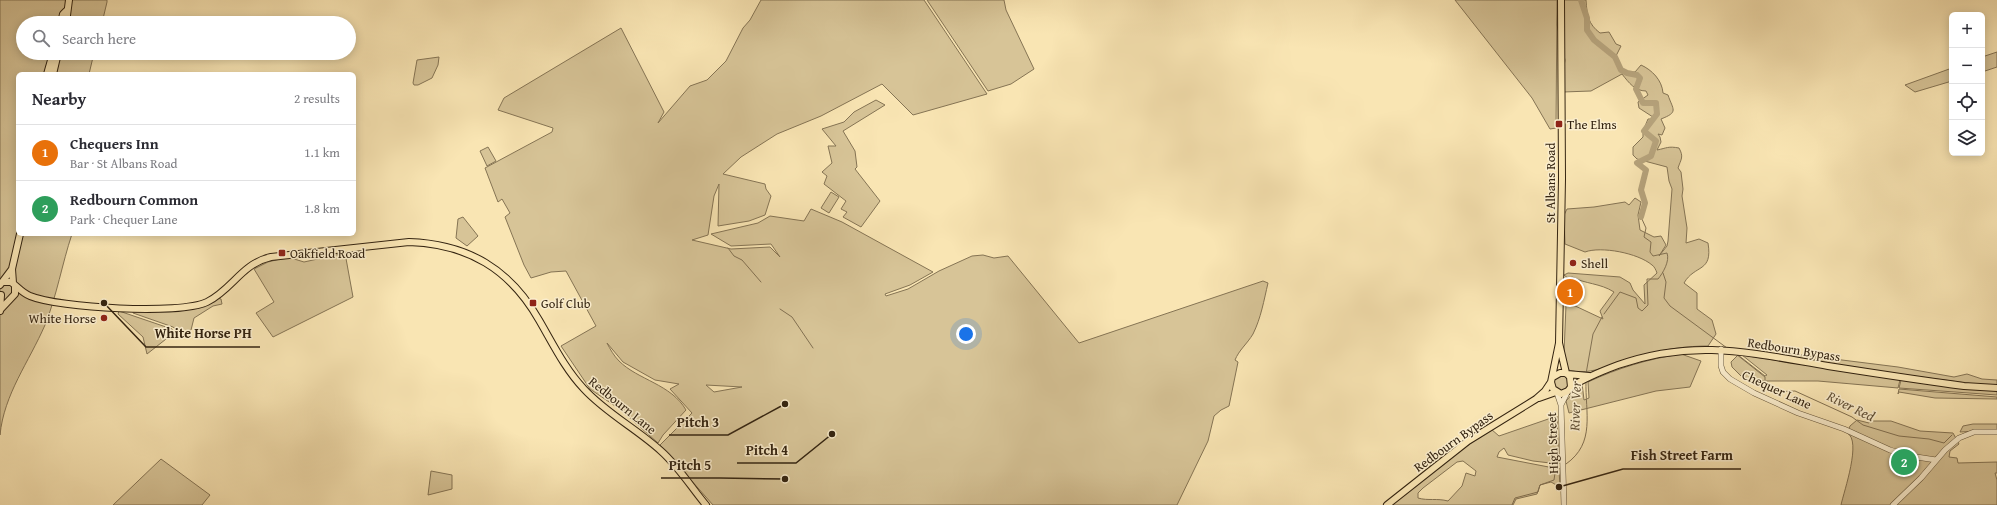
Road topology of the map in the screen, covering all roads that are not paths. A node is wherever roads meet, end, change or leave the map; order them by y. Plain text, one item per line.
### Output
1 (69, 0) edge
2 (1561, 0) edge
3 (66, 11) junction
4 (63, 16) edge
5 (66, 16) edge
6 (51, 60) edge
7 (56, 60) edge
8 (48, 72) edge
9 (53, 72) edge
10 (20, 236) edge
11 (12, 269) junction
12 (1, 284) edge
13 (14, 284) junction
14 (0, 295) edge
15 (30, 296) junction
16 (12, 297) junction
17 (0, 310) edge
18 (1559, 343) junction
19 (1724, 349) junction
20 (1567, 374) junction
21 (1585, 377) junction
22 (1552, 380) junction
23 (1997, 388) edge
24 (1570, 389) junction
25 (1557, 392) junction
26 (1536, 399) junction
27 (1561, 405) junction
28 (1997, 432) edge
29 (1936, 460) junction
30 (706, 505) edge
31 (1387, 505) edge
32 (1564, 505) edge
33 (1893, 505) edge

1 - 3 main road
2 - 18 main road, St Albans Road
3 - 4 main road
3 - 5 main road
6 - 8 main road
7 - 9 main road
10 - 11 main road
11 - 12 main road
11 - 13 main road
12 - 13 main road
13 - 15 main road, Redbourn Lane
13 - 16 main road
14 - 16 main road
14 - 17 main road
15 - 16 main road, Redbourn Lane
15 - 30 main road, Redbourn Lane
16 - 17 main road
18 - 20 main road, St Albans Road
18 - 22 main road, St Albans Road
19 - 21 main road, Redbourn Bypass
19 - 23 main road, Redbourn Bypass
19 - 29 street, Chequer Lane
20 - 21 main road, Redbourn Bypass
20 - 22 main road
20 - 24 main road
21 - 24 main road, Redbourn Bypass
22 - 25 main road
22 - 26 main road, Redbourn Bypass
24 - 25 main road
24 - 27 street, High Street
25 - 26 main road, Redbourn Bypass
25 - 27 street, High Street
26 - 31 main road, Redbourn Bypass
27 - 32 street, High Street
28 - 29 street
29 - 33 street

